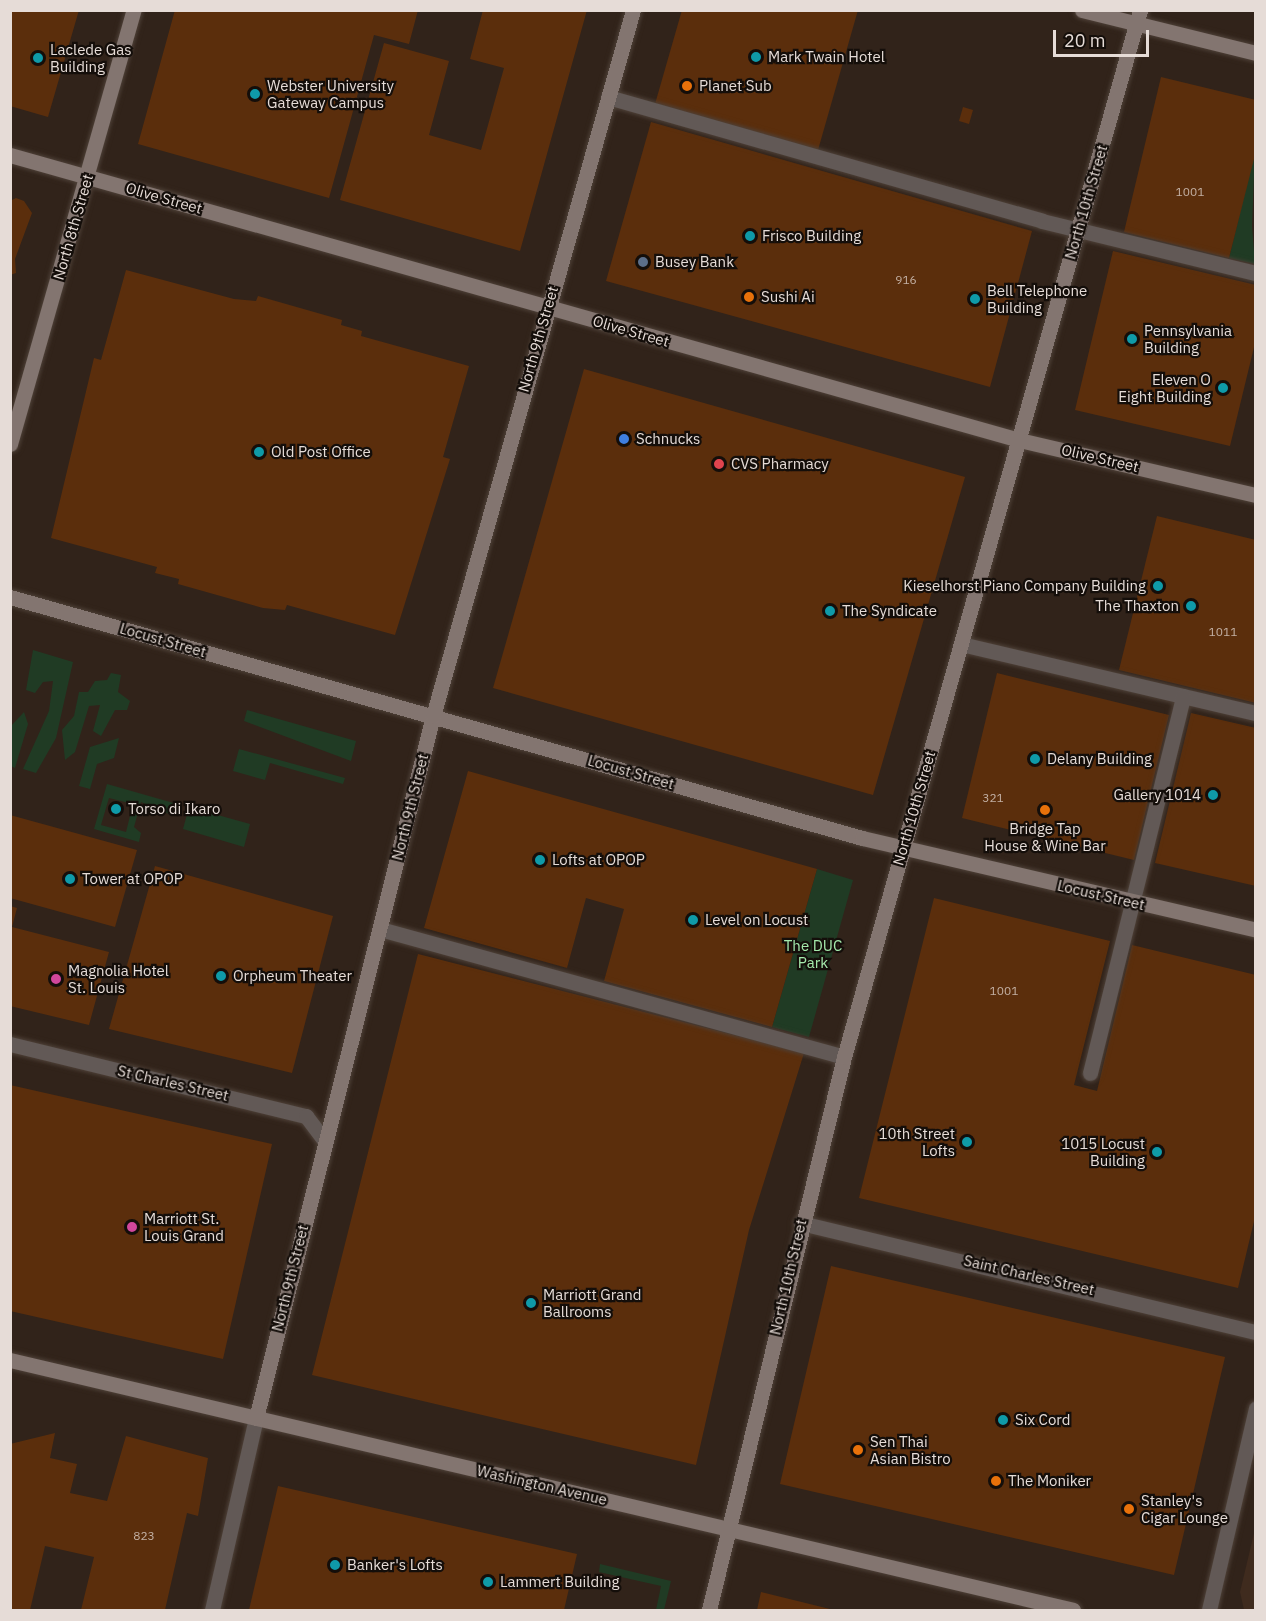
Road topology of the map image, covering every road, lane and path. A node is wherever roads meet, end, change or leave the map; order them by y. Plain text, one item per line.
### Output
1 (134, 10) edge
2 (633, 10) edge
3 (1082, 10) edge
4 (1138, 18) edge
5 (1256, 54) edge
6 (608, 97) junction
7 (10, 154) edge
8 (88, 176) junction
9 (1078, 230) junction
10 (1256, 273) edge
11 (547, 308) junction
12 (1019, 440) junction
13 (10, 444) edge
14 (1256, 495) edge
15 (10, 597) edge
16 (961, 644) junction
17 (1183, 696) junction
18 (1256, 713) edge
19 (433, 716) junction
20 (903, 849) junction
21 (1132, 903) junction
22 (380, 929) junction
23 (1256, 930) edge
24 (10, 1044) edge
25 (844, 1057) junction
26 (1090, 1073) dead end
27 (324, 1140) junction
28 (801, 1223) junction
29 (1256, 1332) edge
30 (10, 1360) edge
31 (1256, 1408) edge
32 (256, 1418) junction
33 (728, 1529) junction
34 (212, 1611) edge
35 (709, 1611) edge
36 (1073, 1611) edge
37 (1209, 1611) edge

1 - 8 street, North 8th Street
2 - 6 street, North 9th Street
3 - 4 street
4 - 5 street
4 - 9 street, North 10th Street
6 - 9 street
6 - 11 street, North 9th Street
7 - 8 street, Olive Street
8 - 11 street, Olive Street
8 - 13 street, North 8th Street
9 - 10 street
9 - 12 street, North 10th Street
11 - 12 street, Olive Street
11 - 19 street, North 9th Street
12 - 14 street, Olive Street
12 - 16 street, North 10th Street
15 - 19 street, Locust Street
16 - 17 street
16 - 20 street, North 10th Street
17 - 18 street
17 - 21 street
19 - 20 street, Locust Street
19 - 22 street, North 9th Street
20 - 21 street, Locust Street
20 - 25 street, North 10th Street
21 - 23 street, Locust Street
21 - 26 street
22 - 25 street
22 - 27 street, North 9th Street
24 - 27 street, St Charles Street
25 - 28 street, North 10th Street
27 - 32 street, North 9th Street
28 - 29 street, Saint Charles Street
28 - 33 street, North 10th Street
30 - 32 street, Washington Avenue
31 - 37 street
32 - 33 street, Washington Avenue
32 - 34 street, North 9th Street
33 - 35 street, North 10th Street
33 - 36 street, Washington Avenue

